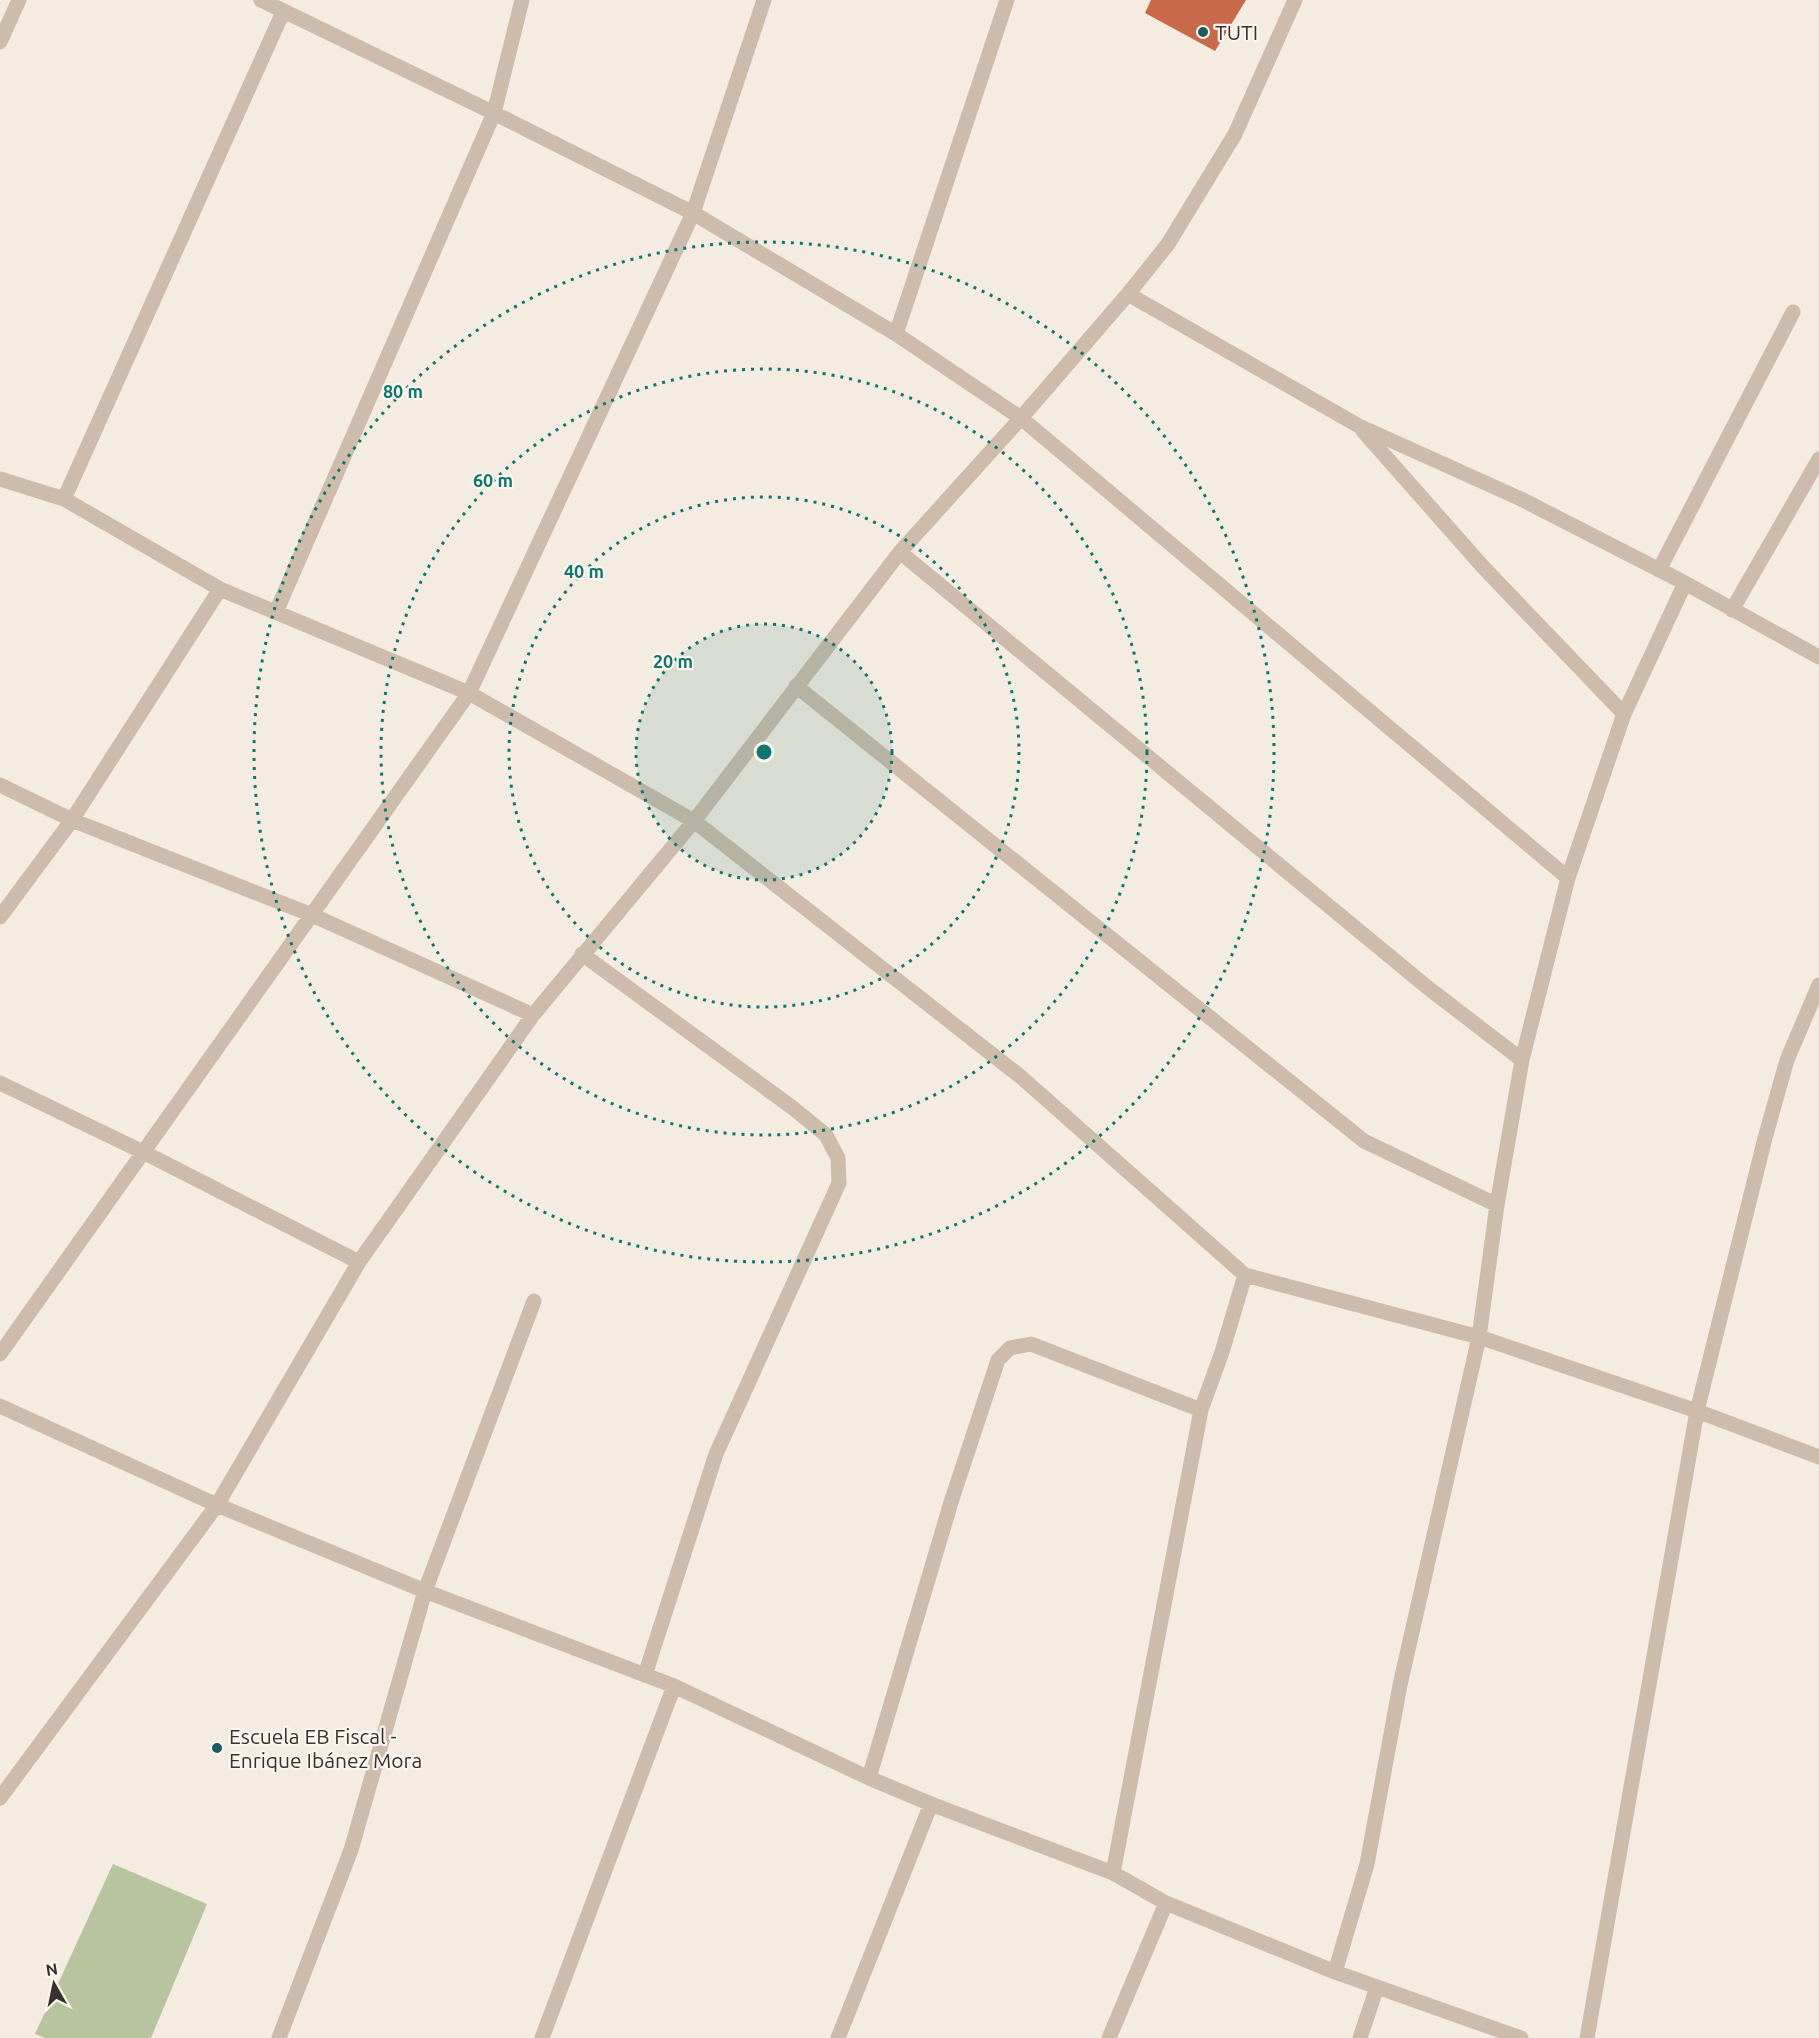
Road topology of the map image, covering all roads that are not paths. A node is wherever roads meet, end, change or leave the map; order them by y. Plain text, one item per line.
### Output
1 (20, 0) edge
2 (261, 0) edge
3 (522, 0) edge
4 (764, 0) edge
5 (1007, 0) edge
6 (1295, 0) edge
7 (283, 12) junction
8 (0, 42) edge
9 (494, 113) junction
10 (693, 213) junction
11 (1128, 294) junction
12 (1793, 312) dead end
13 (896, 334) junction
14 (1021, 418) junction
15 (1359, 426) junction
16 (1819, 459) edge
17 (0, 479) edge
18 (64, 499) junction
19 (900, 552) junction
20 (1659, 570) junction
21 (1685, 584) junction
22 (220, 589) junction
23 (1732, 609) junction
24 (276, 612) junction
25 (1819, 657) edge
26 (796, 686) junction
27 (469, 693) junction
28 (1624, 714) junction
29 (0, 785) edge
30 (72, 820) junction
31 (694, 821) junction
32 (1568, 878) junction
33 (312, 915) junction
34 (0, 917) edge
35 (582, 954) junction
36 (1819, 985) edge
37 (533, 1015) junction
38 (1522, 1060) junction
39 (0, 1083) edge
40 (143, 1152) junction
41 (1497, 1205) junction
42 (359, 1262) junction
43 (1245, 1275) junction
44 (534, 1301) dead end
45 (1479, 1337) junction
46 (0, 1354) edge
47 (0, 1406) edge
48 (1201, 1410) junction
49 (1697, 1412) junction
50 (1819, 1457) edge
51 (217, 1505) junction
52 (425, 1591) junction
53 (645, 1675) junction
54 (674, 1686) junction
55 (868, 1778) junction
56 (0, 1798) edge
57 (931, 1804) junction
58 (1113, 1873) junction
59 (1166, 1903) junction
60 (1335, 1972) junction
61 (1377, 1987) junction
62 (279, 2038) edge
63 (542, 2038) edge
64 (838, 2038) edge
65 (1109, 2038) edge
66 (1360, 2038) edge
67 (1521, 2038) edge
68 (1587, 2038) edge

1 - 8 street
2 - 7 street
3 - 9 street
4 - 10 street
5 - 13 street
6 - 11 street
7 - 9 street
7 - 18 street
9 - 10 street
9 - 24 street
10 - 13 street
10 - 27 street
11 - 14 street
11 - 15 street
12 - 20 street
13 - 14 street
14 - 19 street
14 - 32 street
15 - 20 street
15 - 28 street
16 - 23 street
17 - 18 street
18 - 22 street
19 - 26 street
19 - 38 street
20 - 21 street
21 - 23 street
21 - 28 street
22 - 24 street
22 - 30 street
23 - 25 street
24 - 27 street
26 - 31 street
26 - 41 street
27 - 31 street
27 - 33 street
28 - 32 street
29 - 30 street
30 - 33 street
30 - 34 street
31 - 35 street
31 - 43 street
32 - 38 street
33 - 37 street
33 - 40 street
35 - 37 street
35 - 53 street
36 - 49 street
37 - 42 street
38 - 41 street
39 - 40 street
40 - 42 street
40 - 46 street
41 - 45 street
42 - 51 street
43 - 45 street
43 - 48 street
44 - 52 street
45 - 49 street
45 - 60 street
47 - 51 street
48 - 55 street
48 - 58 street
49 - 50 street
49 - 68 street
51 - 52 street
51 - 56 street
52 - 53 street
52 - 62 street
53 - 54 street
54 - 55 street
54 - 63 street
55 - 57 street
57 - 58 street
57 - 64 street
58 - 59 street
59 - 60 street
59 - 65 street
60 - 61 street
61 - 66 street
61 - 67 street

